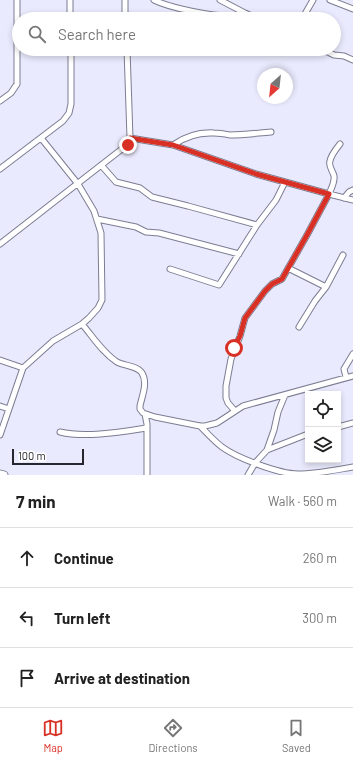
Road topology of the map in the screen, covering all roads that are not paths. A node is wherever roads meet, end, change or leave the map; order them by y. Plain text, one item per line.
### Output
1 (17, 0) edge
2 (70, 0) edge
3 (125, 0) edge
4 (154, 0) edge
5 (220, 0) edge
6 (313, 0) edge
7 (330, 0) edge
8 (335, 1) edge
9 (353, 9) edge
10 (17, 12) edge
11 (70, 12) edge
12 (125, 12) edge
13 (201, 12) edge
14 (242, 12) edge
15 (306, 12) edge
16 (17, 56) edge
17 (70, 56) edge
18 (127, 56) edge
19 (341, 56) edge
20 (353, 60) edge
21 (0, 101) edge
22 (271, 132) dead end
23 (41, 138) junction
24 (130, 138) junction
25 (340, 144) dead end
26 (173, 145) junction
27 (101, 165) junction
28 (0, 169) edge
29 (285, 182) junction
30 (78, 184) junction
31 (353, 190) edge
32 (329, 194) junction
33 (344, 198) junction
34 (353, 200) edge
35 (97, 219) junction
36 (257, 225) junction
37 (0, 244) edge
38 (239, 254) junction
39 (343, 255) dead end
40 (288, 268) junction
41 (170, 269) dead end
42 (326, 287) junction
43 (82, 324) junction
44 (299, 327) dead end
45 (353, 354) edge
46 (0, 360) edge
47 (23, 368) junction
48 (353, 376) edge
49 (346, 377) junction
50 (285, 395) junction
51 (0, 406) edge
52 (9, 409) junction
53 (235, 411) junction
54 (145, 414) junction
55 (353, 423) edge
56 (200, 426) junction
57 (341, 426) edge
58 (146, 428) junction
59 (60, 432) dead end
60 (0, 435) edge
61 (305, 435) edge
62 (267, 450) junction
63 (255, 462) junction
64 (353, 467) edge
65 (0, 473) edge
66 (3, 475) edge
67 (147, 475) edge
68 (248, 475) edge

1 - 10 street
2 - 11 street
3 - 12 street
4 - 13 street
5 - 14 street
6 - 15 street
7 - 8 street
8 - 9 street
16 - 21 street
17 - 23 street
18 - 24 street
19 - 20 street
22 - 26 street
23 - 28 street
23 - 30 street
24 - 26 street
24 - 27 street
25 - 32 street
26 - 29 street
27 - 30 street
27 - 36 street
29 - 32 street
29 - 36 street
30 - 35 street
30 - 37 street
31 - 33 street
32 - 33 street
32 - 40 street
33 - 34 street
35 - 38 street
35 - 43 street
36 - 38 street
38 - 41 street
39 - 42 street
40 - 42 street
40 - 53 street
42 - 44 street
43 - 47 street
43 - 54 street
45 - 49 street
46 - 47 street
47 - 52 street
48 - 49 street
49 - 50 street
50 - 53 street
50 - 62 street
51 - 52 street
52 - 60 street
53 - 56 street
54 - 56 street
54 - 58 street
55 - 57 street
56 - 63 street
58 - 59 street
58 - 67 street
61 - 62 street
62 - 63 street
63 - 64 street
63 - 68 street
65 - 66 street

